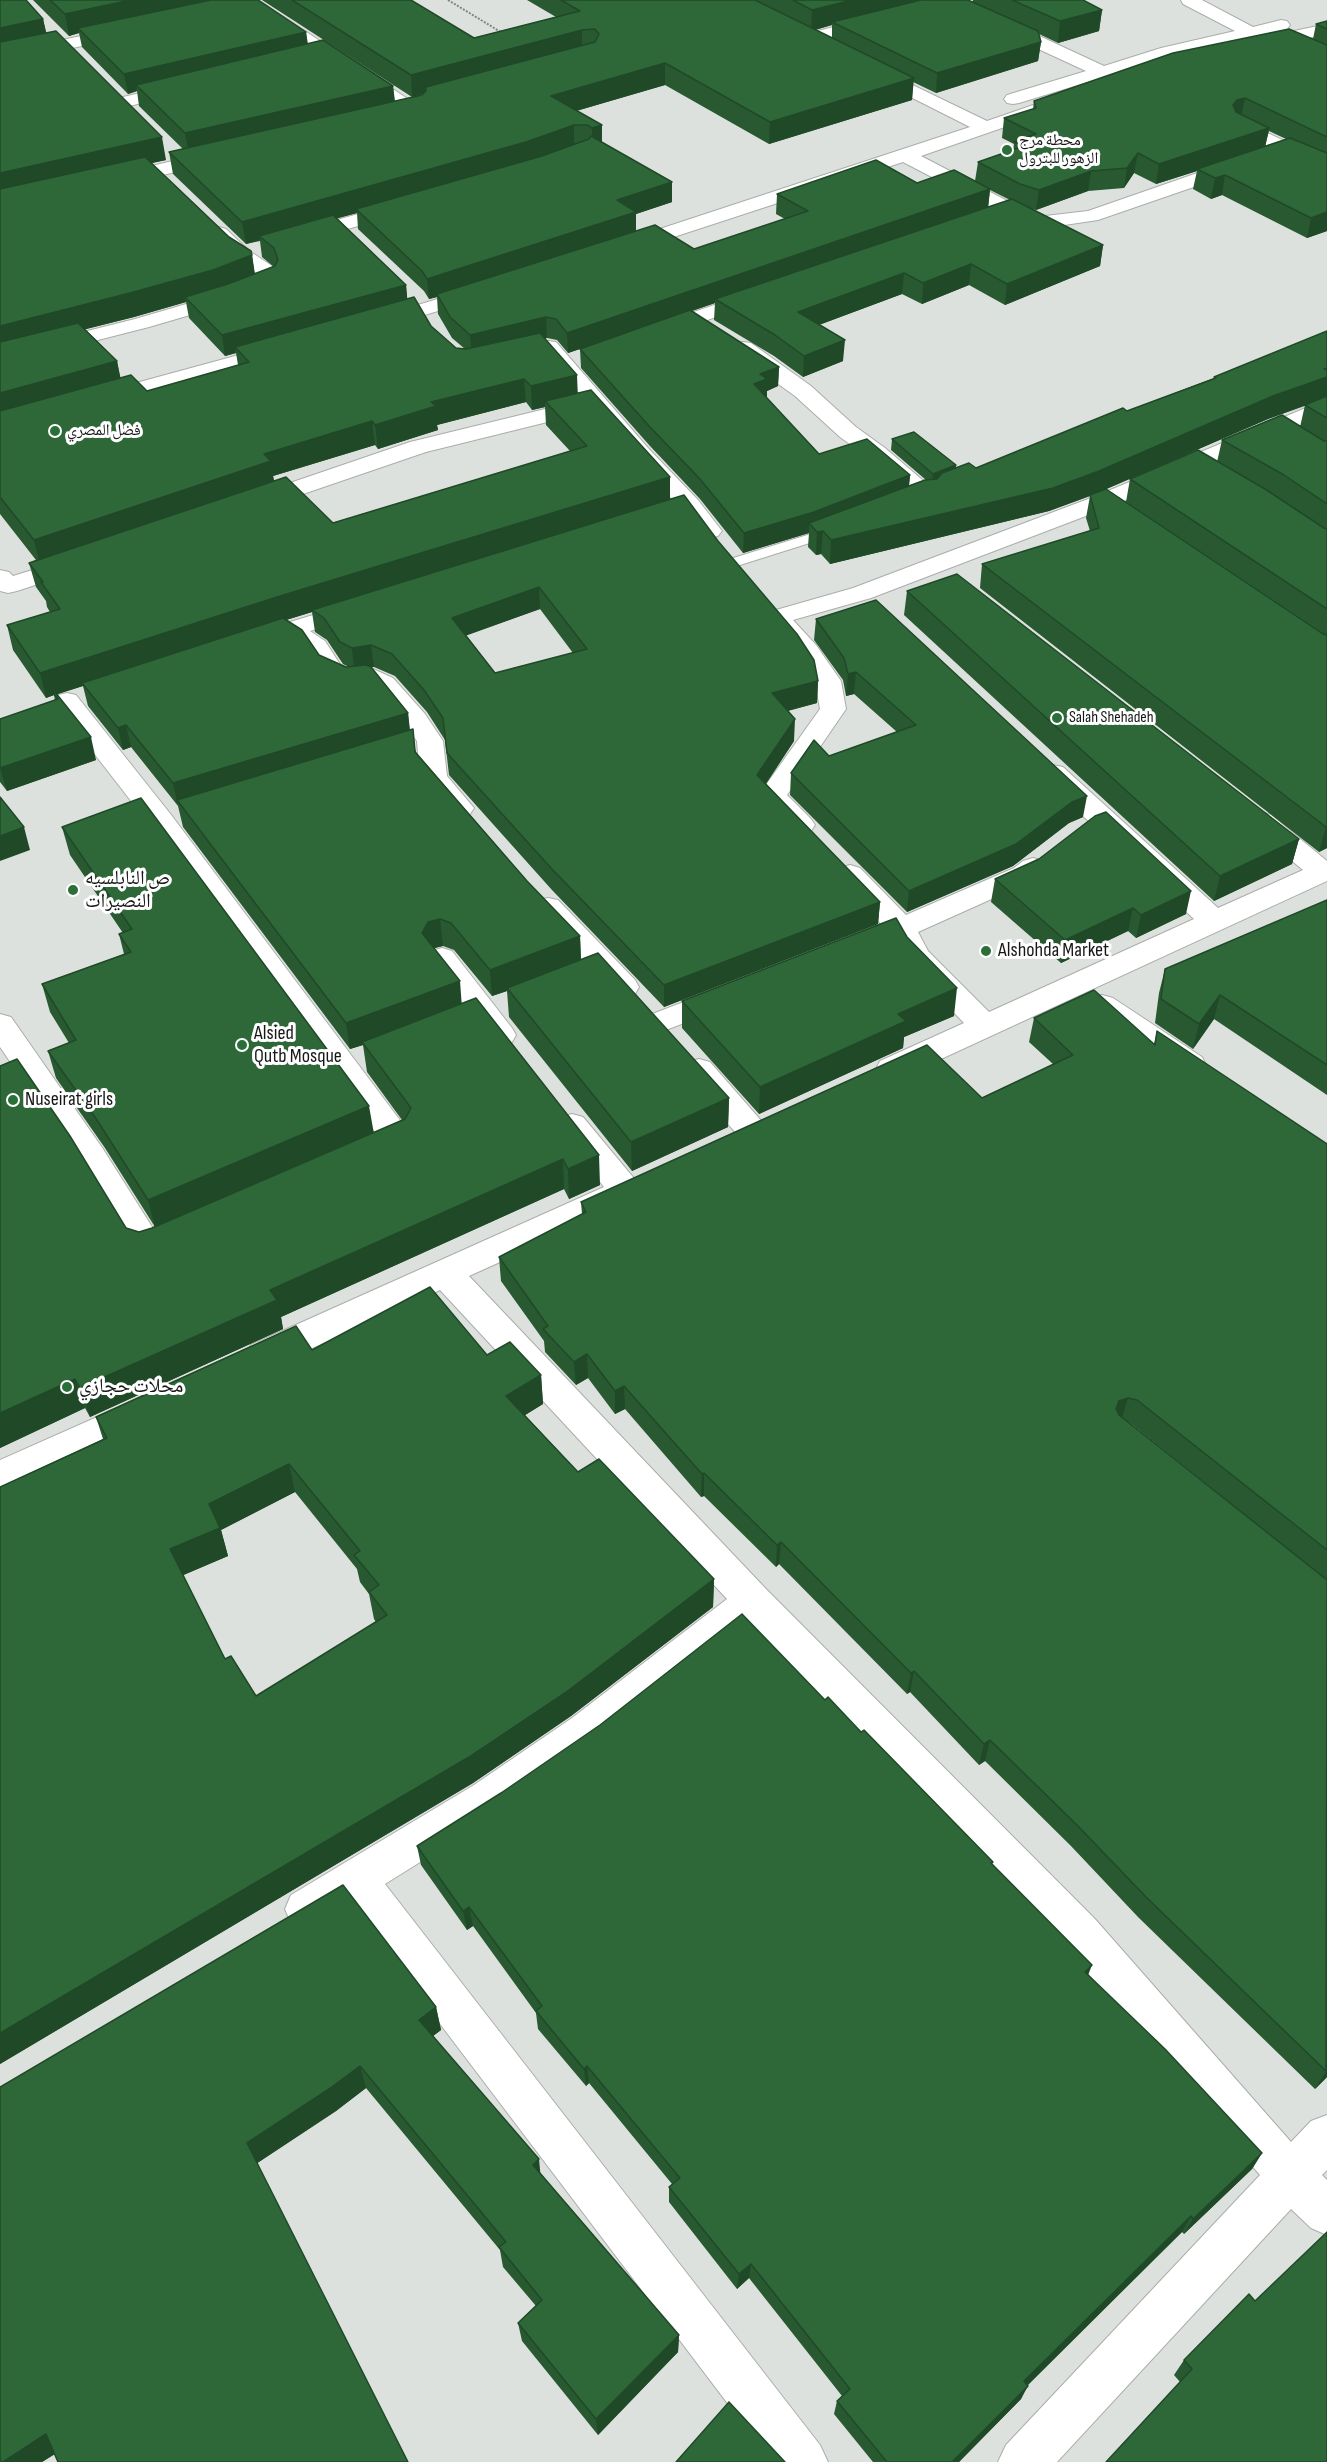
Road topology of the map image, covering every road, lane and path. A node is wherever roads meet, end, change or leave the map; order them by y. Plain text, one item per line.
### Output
1 (448, 0) edge
2 (1189, 0) edge
3 (249, 2) edge
4 (883, 5) dead end
5 (229, 8) edge
6 (969, 9) edge
7 (902, 16) junction
8 (1327, 16) edge
9 (136, 29) edge
10 (1327, 29) edge
11 (52, 30) edge
12 (792, 31) edge
13 (1250, 32) junction
14 (507, 36) edge
15 (811, 38) junction
16 (1284, 38) junction
17 (67, 44) junction
18 (831, 48) edge
19 (1306, 48) edge
20 (330, 53) junction
21 (0, 58) edge
22 (307, 59) edge
23 (83, 61) edge
24 (861, 64) edge
25 (1103, 72) junction
26 (205, 83) edge
27 (431, 100) edge
28 (960, 116) junction
29 (140, 117) edge
30 (938, 123) dead end
31 (1240, 126) edge
32 (985, 127) junction
33 (905, 135) dead end
34 (169, 148) dead end
35 (1287, 149) junction
36 (230, 153) edge
37 (905, 155) junction
38 (184, 164) junction
39 (1327, 168) edge
40 (154, 171) junction
41 (100, 183) edge
42 (170, 186) edge
43 (420, 202) edge
44 (1010, 210) junction
45 (202, 216) edge
46 (988, 217) edge
47 (339, 225) junction
48 (285, 241) edge
49 (356, 241) edge
50 (263, 248) edge
51 (242, 254) junction
52 (497, 280) edge
53 (780, 288) edge
54 (692, 318) junction
55 (356, 321) edge
56 (280, 334) edge
57 (638, 338) edge
58 (297, 345) edge
59 (524, 351) edge
60 (0, 359) edge
61 (89, 386) edge
62 (597, 403) junction
63 (80, 406) edge
64 (1327, 406) edge
65 (1194, 462) junction
66 (1221, 478) edge
67 (924, 496) edge
68 (241, 507) edge
69 (839, 528) edge
70 (97, 556) edge
71 (0, 577) edge
72 (756, 590) junction
73 (382, 601) edge
74 (290, 629) junction
75 (234, 647) edge
76 (66, 702) edge
77 (1035, 756) edge
78 (1243, 807) edge
79 (479, 830) edge
80 (1053, 854) edge
81 (1325, 871) edge
82 (533, 890) edge
83 (1215, 922) junction
84 (902, 928) junction
85 (858, 945) edge
86 (442, 958) edge
87 (605, 967) junction
88 (572, 979) edge
89 (1073, 986) junction
90 (747, 988) edge
91 (0, 1024) edge
92 (986, 1027) junction
93 (670, 1037) junction
94 (375, 1055) edge
95 (519, 1058) edge
96 (342, 1067) junction
97 (1210, 1078) edge
98 (869, 1079) edge
99 (555, 1105) edge
100 (722, 1147) edge
101 (343, 1162) edge
102 (658, 1176) edge
103 (626, 1191) junction
104 (202, 1223) edge
105 (445, 1273) junction
106 (238, 1367) edge
107 (163, 1402) edge
108 (0, 1476) edge
109 (753, 1601) junction
110 (356, 1880) junction
111 (274, 1928) edge
112 (1327, 2137) edge
113 (1290, 2175) junction
114 (1327, 2212) edge
115 (803, 2462) edge
116 (1023, 2462) edge

1 - 14 path
2 - 13 street
3 - 5 street
3 - 20 street
4 - 7 street
6 - 7 street
6 - 25 street
7 - 15 street
8 - 13 street
9 - 17 street
10 - 16 street
11 - 17 street
12 - 15 street
13 - 25 street
15 - 18 street
16 - 19 street
16 - 32 street
17 - 21 street
17 - 23 street
20 - 22 street
20 - 27 street
24 - 28 street
25 - 28 street
26 - 29 street
28 - 30 street
28 - 32 street
31 - 35 street
32 - 37 street
33 - 37 street
34 - 38 street
35 - 39 street
35 - 44 street
36 - 38 street
37 - 44 street
38 - 40 street
40 - 41 street
40 - 42 street
43 - 47 street
44 - 46 street
45 - 51 street
47 - 48 street
47 - 49 street
50 - 51 street
51 - 60 street
52 - 55 street
53 - 54 street
54 - 57 street
54 - 67 street
56 - 61 street
58 - 63 street
59 - 62 street
62 - 68 street
62 - 72 street
64 - 65 street
65 - 66 street
65 - 72 street
69 - 72 lane
70 - 71 street
72 - 84 street
73 - 74 street
74 - 75 street
74 - 79 street
76 - 96 street
77 - 83 street
78 - 81 street
80 - 84 street
81 - 83 street
82 - 87 street
83 - 89 street
84 - 85 street
84 - 92 street
86 - 95 street
87 - 88 street
87 - 93 street
89 - 92 street
89 - 97 street
90 - 93 street
91 - 104 street
92 - 98 street
93 - 100 street
94 - 96 street
96 - 101 street
99 - 103 street
102 - 103 street
103 - 105 street
105 - 106 street
105 - 109 street
107 - 108 street
109 - 110 street
109 - 113 street
110 - 111 street
110 - 115 street
112 - 113 street
113 - 114 street
113 - 116 street

